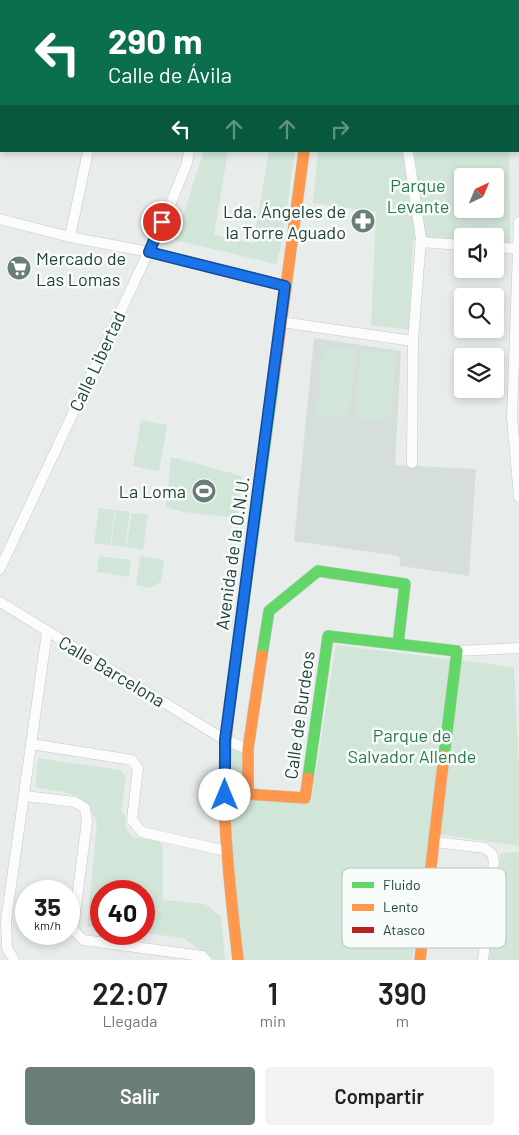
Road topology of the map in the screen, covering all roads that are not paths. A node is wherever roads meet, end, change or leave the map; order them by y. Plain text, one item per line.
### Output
1 (88, 152) edge
2 (189, 152) edge
3 (304, 152) edge
4 (408, 152) edge
5 (0, 219) edge
6 (519, 222) edge
7 (70, 238) junction
8 (420, 242) junction
9 (454, 244) edge
10 (504, 248) edge
11 (518, 249) junction
12 (149, 252) junction
13 (285, 286) junction
14 (280, 322) junction
15 (413, 341) junction
16 (412, 463) dead end
17 (519, 497) edge
18 (0, 569) edge
19 (0, 602) edge
20 (47, 632) junction
21 (398, 644) junction
22 (519, 648) edge
23 (457, 651) junction
24 (225, 740) junction
25 (31, 744) junction
26 (248, 749) junction
27 (24, 796) junction
28 (434, 842) junction
29 (226, 851) junction
30 (431, 868) edge
31 (493, 868) edge
32 (14, 960) edge
33 (206, 960) edge
34 (238, 960) edge

1 - 7 street
2 - 12 street, Calle Libertad
3 - 13 street, Avenida de la O.N.U.
4 - 8 street
5 - 7 street
6 - 11 street
7 - 12 street
8 - 9 street
8 - 15 street
10 - 11 street
11 - 17 street
12 - 13 street
12 - 18 street, Calle Libertad
13 - 14 street, Avenida de la O.N.U.
14 - 15 street
14 - 24 street, Avenida de la O.N.U.
15 - 16 street
19 - 20 street, Calle Barcelona
20 - 24 street, Calle Barcelona
20 - 25 street
21 - 23 street, Calle de Burdeos
21 - 26 street, Calle de Burdeos
21 - 26 street, Calle de Burdeos
22 - 23 street
23 - 28 street
24 - 26 street
24 - 29 street, Avenida de la O.N.U.
25 - 27 street
25 - 29 street
27 - 32 street
27 - 33 street
28 - 30 street
28 - 31 street
29 - 34 street, Avenida de la O.N.U.

